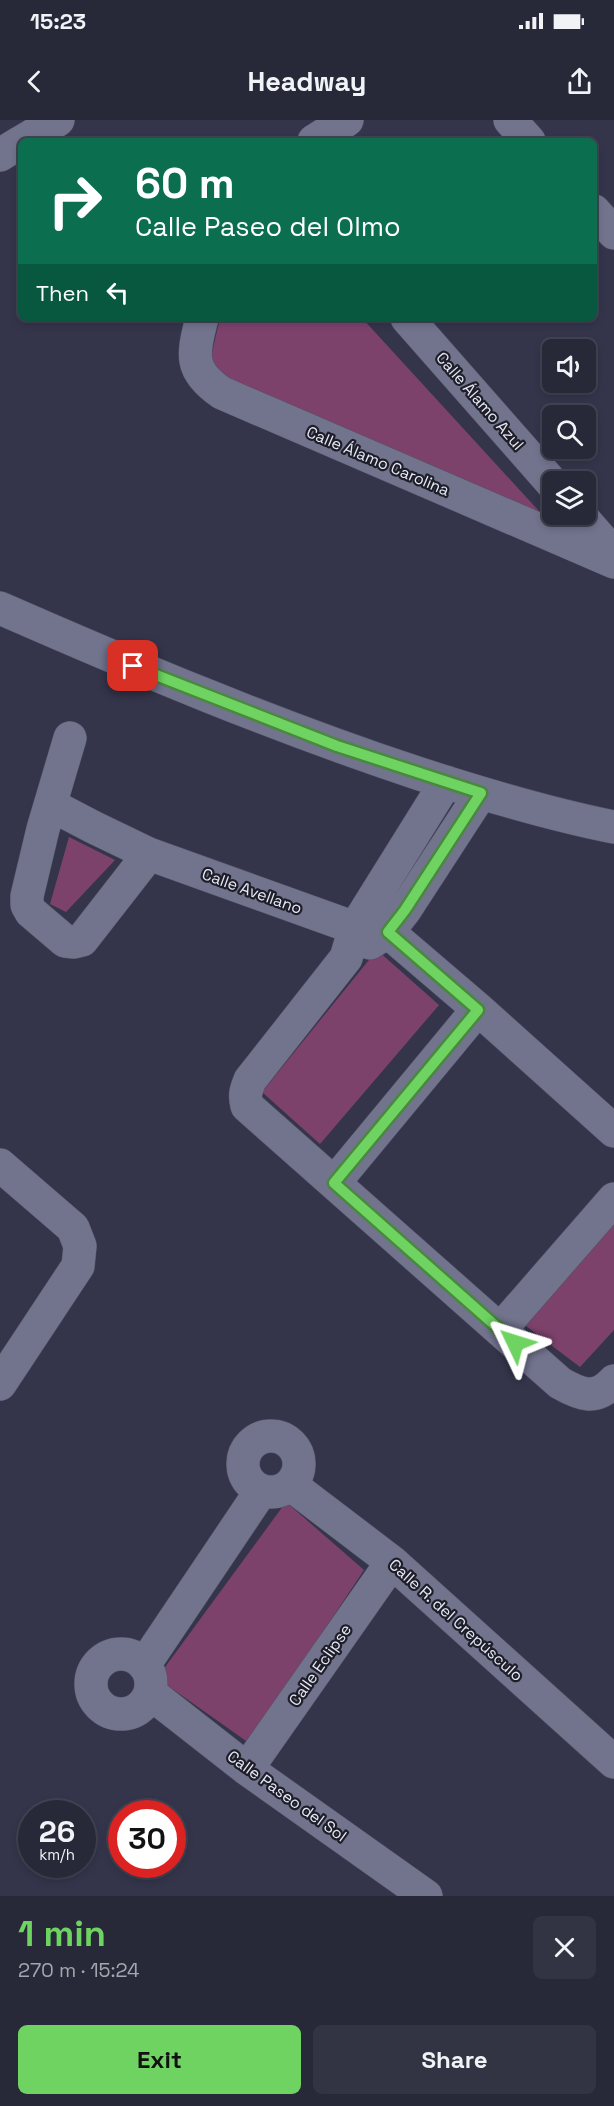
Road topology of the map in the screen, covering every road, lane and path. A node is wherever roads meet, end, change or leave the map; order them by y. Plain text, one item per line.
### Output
1 (58, 120) edge
2 (347, 120) edge
3 (510, 120) edge
4 (29, 138) edge
5 (319, 138) edge
6 (526, 138) edge
7 (18, 144) edge
8 (0, 155) edge
9 (597, 214) edge
10 (614, 233) edge
11 (201, 321) edge
12 (410, 321) edge
13 (542, 472) edge
14 (589, 525) edge
15 (614, 554) edge
16 (614, 562) edge
17 (0, 608) edge
18 (70, 738) dead end
19 (446, 782) junction
20 (481, 793) junction
21 (51, 804) junction
22 (614, 827) edge
23 (149, 854) junction
24 (388, 932) junction
25 (350, 943) junction
26 (478, 1010) junction
27 (614, 1131) edge
28 (0, 1165) edge
29 (334, 1183) junction
30 (614, 1199) edge
31 (500, 1330) junction
32 (614, 1381) edge
33 (0, 1384) edge
34 (392, 1562) junction
35 (147, 1679) joint
36 (614, 1762) edge
37 (247, 1769) junction
38 (426, 1896) edge

1 - 4 street
2 - 5 street
3 - 6 street
7 - 8 street
9 - 10 street
11 - 16 street, Calle Álamo Carolina
12 - 13 street, Calle Álamo Azul
14 - 15 street
17 - 19 street
18 - 21 street
19 - 20 street
19 - 25 street
20 - 22 street
20 - 24 street
21 - 23 street, Calle Avellano
21 - 23 street
23 - 25 street, Calle Avellano
24 - 25 street
24 - 26 street
25 - 29 street
26 - 27 street
26 - 29 street
28 - 33 street
29 - 31 street
30 - 31 street
31 - 32 street
34 - 35 street, Calle R. del Crepúsculo
34 - 36 street, Calle R. del Crepúsculo
34 - 37 street, Calle Eclipse
35 - 37 street, Calle Paseo del Sol
37 - 38 street, Calle Paseo del Sol

